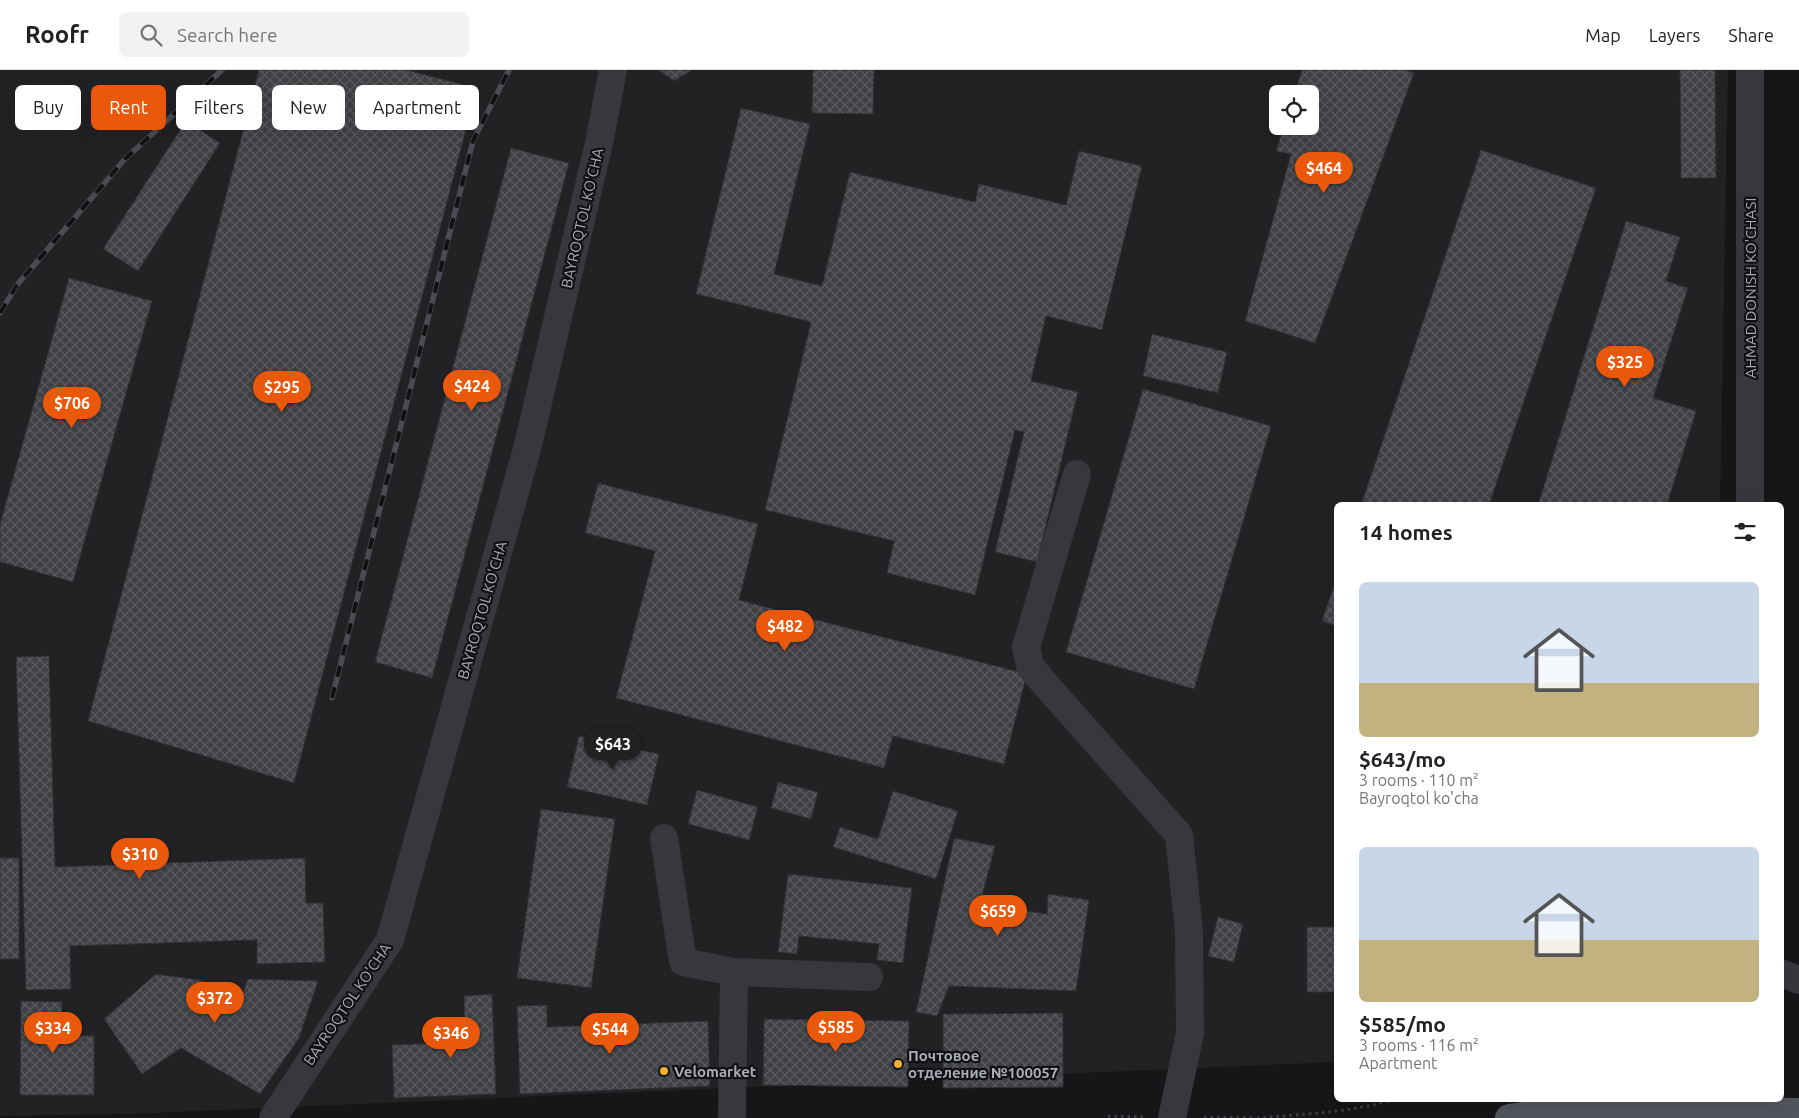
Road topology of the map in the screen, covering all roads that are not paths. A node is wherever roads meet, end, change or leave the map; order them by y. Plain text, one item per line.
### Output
1 (613, 70) edge
2 (1750, 70) edge
3 (1077, 474) dead end
4 (1750, 502) edge
5 (664, 838) dead end
6 (734, 972) junction
7 (1784, 974) edge
8 (869, 977) dead end
9 (1799, 980) edge
10 (1752, 1110) edge
11 (1799, 1112) edge
12 (272, 1118) edge
13 (732, 1118) edge
14 (1172, 1118) edge
15 (1509, 1118) edge

1 - 12 street, BAYROQTOL KO'CHA
2 - 4 street, AHMAD DONISH KO'CHASI
3 - 14 street
5 - 6 street
6 - 8 street
6 - 13 street
7 - 9 street
10 - 11 main road
10 - 15 main road

